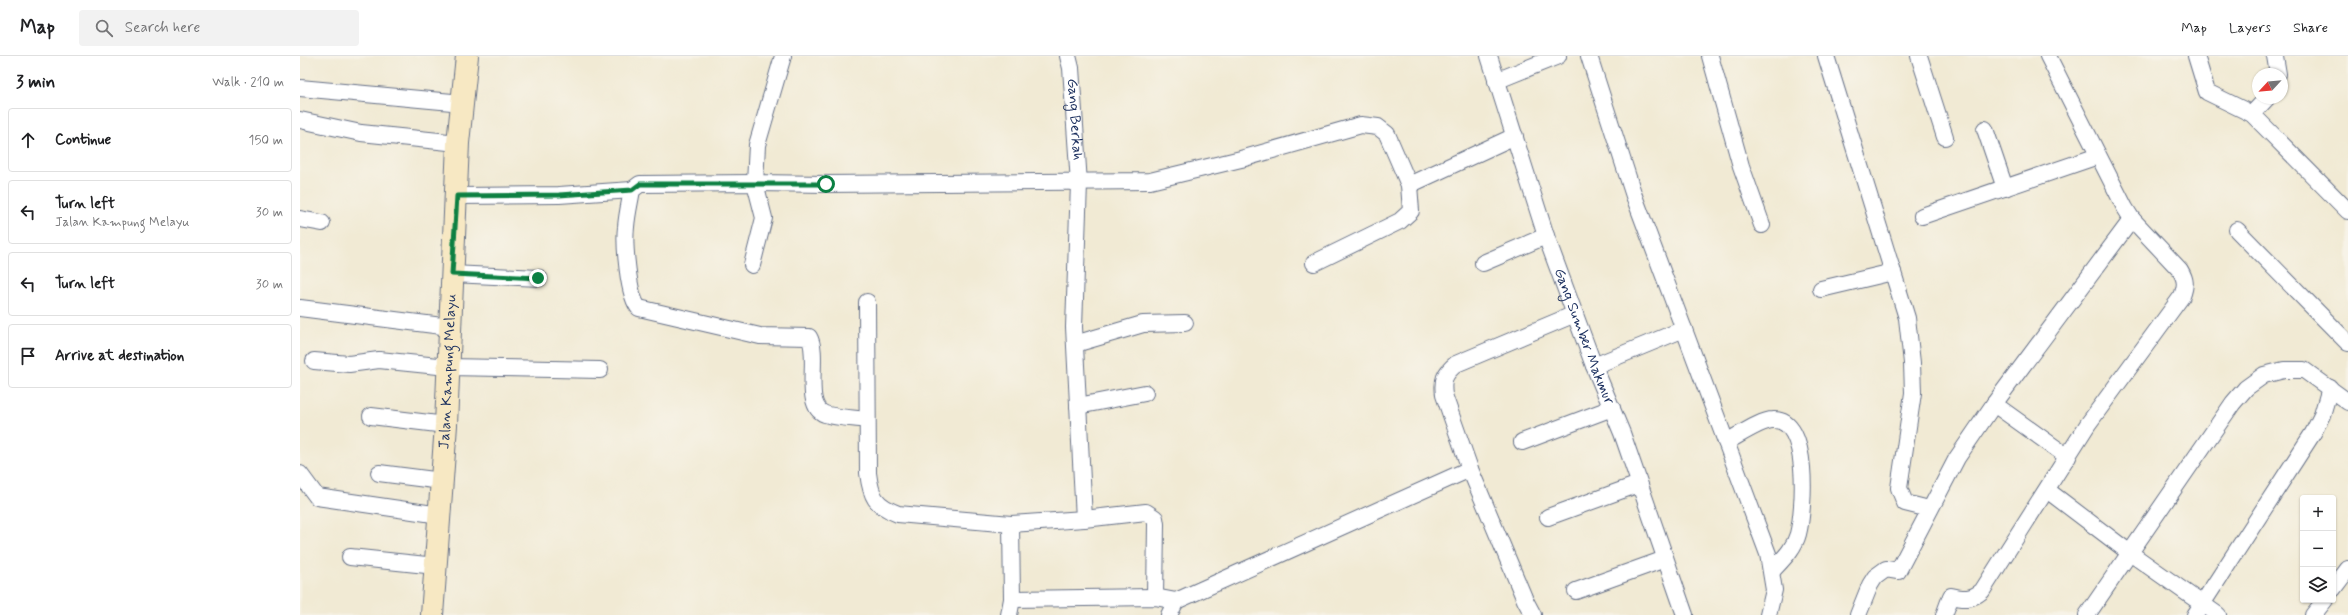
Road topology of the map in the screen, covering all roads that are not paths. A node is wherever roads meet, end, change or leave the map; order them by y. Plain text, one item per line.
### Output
1 (467, 56) edge
2 (783, 56) edge
3 (1068, 56) edge
4 (1489, 56) edge
5 (1558, 56) edge
6 (1589, 56) edge
7 (1710, 56) edge
8 (1826, 56) edge
9 (1919, 56) edge
10 (2048, 56) edge
11 (2196, 56) edge
12 (2275, 56) edge
13 (2277, 68) edge
14 (1496, 81) junction
15 (300, 88) edge
16 (463, 103) junction
17 (2262, 104) edge
18 (2252, 114) junction
19 (300, 120) edge
20 (1985, 129) dead end
21 (1515, 136) junction
22 (1945, 137) dead end
23 (458, 143) junction
24 (2098, 156) junction
25 (755, 183) junction
26 (1079, 183) junction
27 (1409, 185) junction
28 (2005, 188) junction
29 (632, 190) junction
30 (457, 196) junction
31 (2348, 211) edge
32 (1922, 216) dead end
33 (2132, 219) junction
34 (300, 220) edge
35 (322, 222) dead end
36 (1762, 225) dead end
37 (2237, 230) dead end
38 (1546, 236) junction
39 (1314, 262) dead end
40 (1483, 263) dead end
41 (752, 265) dead end
42 (1893, 272) junction
43 (452, 274) junction
44 (538, 278) dead end
45 (1821, 289) dead end
46 (867, 302) dead end
47 (300, 308) edge
48 (1575, 314) junction
49 (1185, 323) dead end
50 (450, 327) junction
51 (1684, 329) junction
52 (2348, 343) edge
53 (1075, 344) junction
54 (314, 361) dead end
55 (1594, 366) junction
56 (448, 367) junction
57 (600, 370) dead end
58 (2330, 388) junction
59 (1145, 393) dead end
60 (2348, 402) edge
61 (1994, 404) junction
62 (1078, 406) junction
63 (1612, 408) junction
64 (371, 416) dead end
65 (867, 420) junction
66 (446, 425) junction
67 (1522, 442) dead end
68 (1726, 442) junction
69 (2068, 457) junction
70 (1470, 469) junction
71 (379, 473) dead end
72 (300, 474) edge
73 (442, 481) junction
74 (1639, 484) junction
75 (2047, 490) junction
76 (1929, 509) junction
77 (440, 515) junction
78 (1548, 516) dead end
79 (1084, 519) junction
80 (1011, 524) junction
81 (2130, 553) junction
82 (350, 557) dead end
83 (1665, 559) junction
84 (436, 566) junction
85 (2348, 569) edge
86 (1772, 571) junction
87 (2336, 585) edge
88 (1576, 591) dead end
89 (1155, 597) junction
90 (1176, 601) junction
91 (2323, 603) edge
92 (1011, 607) edge
93 (2199, 609) edge
94 (432, 615) edge
95 (1169, 615) edge
96 (1533, 615) edge
97 (1685, 615) edge
98 (1768, 615) edge
99 (1858, 615) edge
100 (1944, 615) edge
101 (2087, 615) edge
102 (2218, 615) edge
103 (2313, 615) edge

1 - 16 main road, Jalan Kampung Melayu
2 - 25 street
3 - 26 street, Gang Berkah
4 - 14 street, Gang Sumber Makmur
5 - 14 street
6 - 51 street
7 - 36 street
8 - 42 street
9 - 22 street
10 - 24 street
11 - 18 street
12 - 13 street
14 - 21 street, Gang Sumber Makmur
15 - 16 street
16 - 23 main road, Jalan Kampung Melayu
17 - 18 street
18 - 31 street
19 - 23 street
20 - 28 street
21 - 27 street
21 - 38 street, Gang Sumber Makmur
23 - 30 main road, Jalan Kampung Melayu
24 - 28 street
24 - 33 street
25 - 26 street
25 - 29 street
25 - 41 street
26 - 27 street
26 - 53 street, Gang Berkah
27 - 39 street
28 - 32 street
29 - 30 street
29 - 65 street
30 - 43 main road, Jalan Kampung Melayu
33 - 61 street
33 - 69 street
34 - 35 street
37 - 52 street
38 - 40 street
38 - 48 street, Gang Sumber Makmur
42 - 45 street
42 - 76 street
43 - 44 street
43 - 50 main road, Jalan Kampung Melayu
46 - 65 street
47 - 50 street
48 - 55 street, Gang Sumber Makmur
48 - 70 street
49 - 53 street
50 - 56 main road, Jalan Kampung Melayu
51 - 55 street
51 - 68 street
53 - 62 street, Gang Berkah
54 - 56 street
55 - 63 street, Gang Sumber Makmur
56 - 57 street
56 - 66 main road, Jalan Kampung Melayu
58 - 60 street
58 - 81 street
58 - 93 street
59 - 62 street
61 - 69 street
61 - 76 street
62 - 79 street, Gang Berkah
63 - 67 street
63 - 74 street, Gang Sumber Makmur
64 - 66 street
65 - 80 street
66 - 73 main road, Jalan Kampung Melayu
68 - 86 street
68 - 86 street
69 - 75 street
70 - 90 street
70 - 96 street
71 - 73 street
72 - 77 street
73 - 77 main road, Jalan Kampung Melayu
74 - 78 street
74 - 83 street, Gang Sumber Makmur
75 - 81 street
75 - 100 street
76 - 99 street
77 - 84 main road, Jalan Kampung Melayu
79 - 80 street
79 - 89 street
80 - 92 street
81 - 93 street
81 - 101 street
82 - 84 street
83 - 88 street
83 - 97 street, Gang Sumber Makmur
84 - 94 main road, Jalan Kampung Melayu
85 - 87 street
86 - 98 street
89 - 90 street
89 - 92 street
90 - 95 street
91 - 103 street
93 - 102 street

